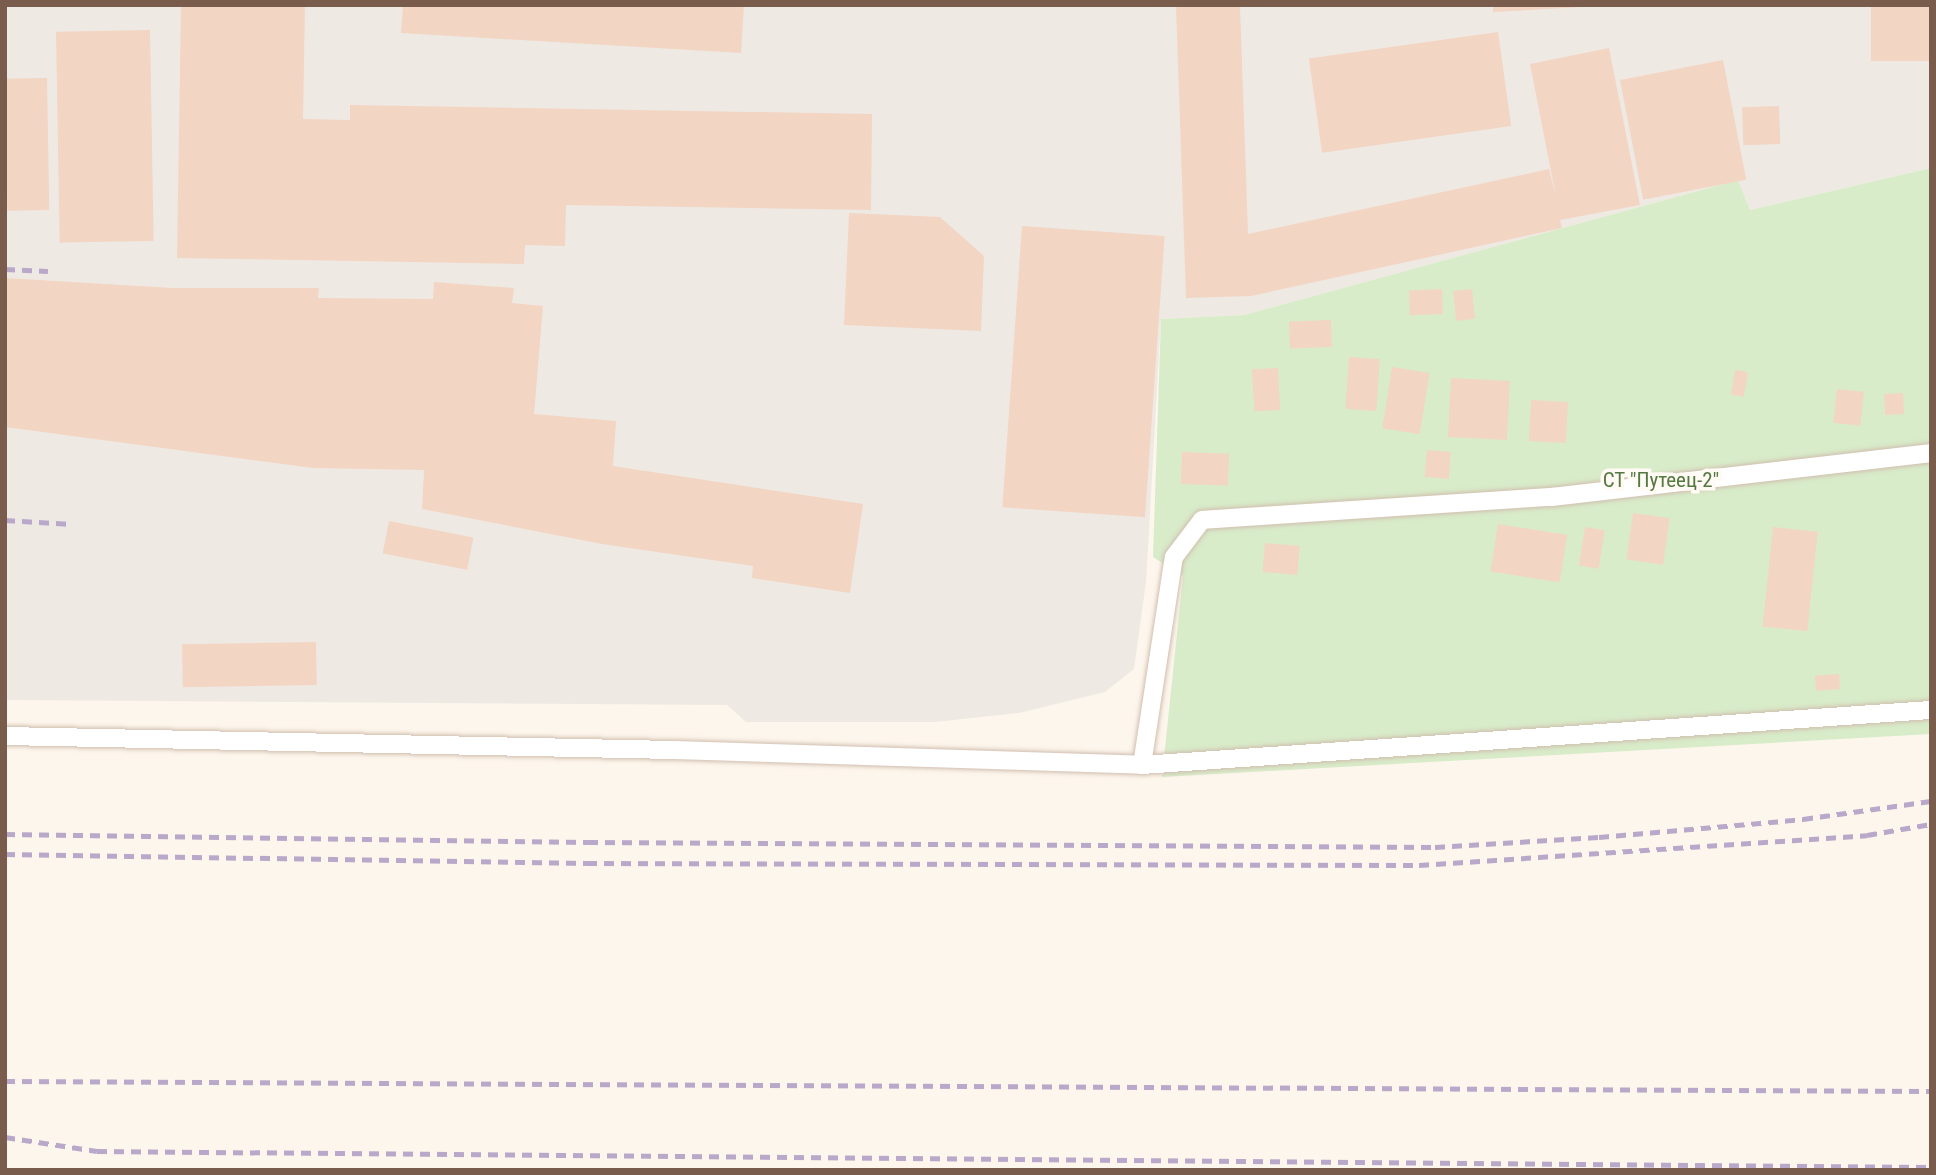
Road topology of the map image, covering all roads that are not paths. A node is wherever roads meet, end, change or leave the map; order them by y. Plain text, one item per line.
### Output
1 (1931, 453) edge
2 (1931, 710) edge
3 (5, 736) edge
4 (1142, 765) junction

1 - 4 lane
2 - 4 lane
3 - 4 lane

